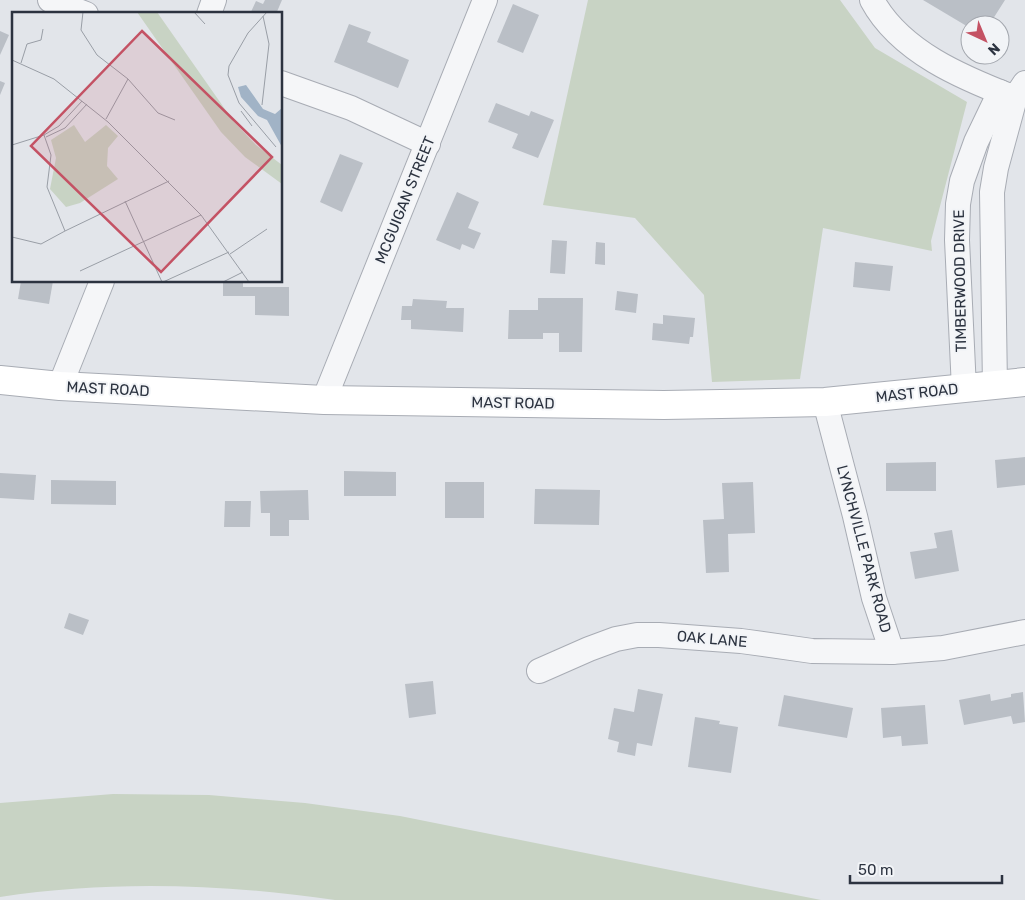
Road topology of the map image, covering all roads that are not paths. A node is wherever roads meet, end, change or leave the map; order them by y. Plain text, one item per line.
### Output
1 (50, 0) edge
2 (214, 0) edge
3 (485, 0) edge
4 (872, 0) edge
5 (81, 12) edge
6 (209, 12) edge
7 (282, 83) edge
8 (1013, 91) edge
9 (428, 144) junction
10 (102, 282) edge
11 (0, 380) edge
12 (1025, 382) edge
13 (60, 386) junction
14 (995, 386) junction
15 (964, 389) junction
16 (324, 400) junction
17 (825, 402) junction
18 (1025, 632) edge
19 (892, 652) junction
20 (539, 671) dead end

1 - 5 street
2 - 6 street
3 - 9 street, MCGUIGAN STREET
4 - 8 street
7 - 9 street
8 - 14 street
8 - 15 street, TIMBERWOOD DRIVE
9 - 16 street, MCGUIGAN STREET
10 - 13 street
11 - 13 main road, MAST ROAD
12 - 14 main road, MAST ROAD
13 - 16 main road, MAST ROAD
14 - 15 main road, MAST ROAD
15 - 17 main road, MAST ROAD
16 - 17 main road, MAST ROAD
17 - 19 street, LYNCHVILLE PARK ROAD
18 - 19 street, LYNCHVILLE PARK ROAD
19 - 20 street, OAK LANE

